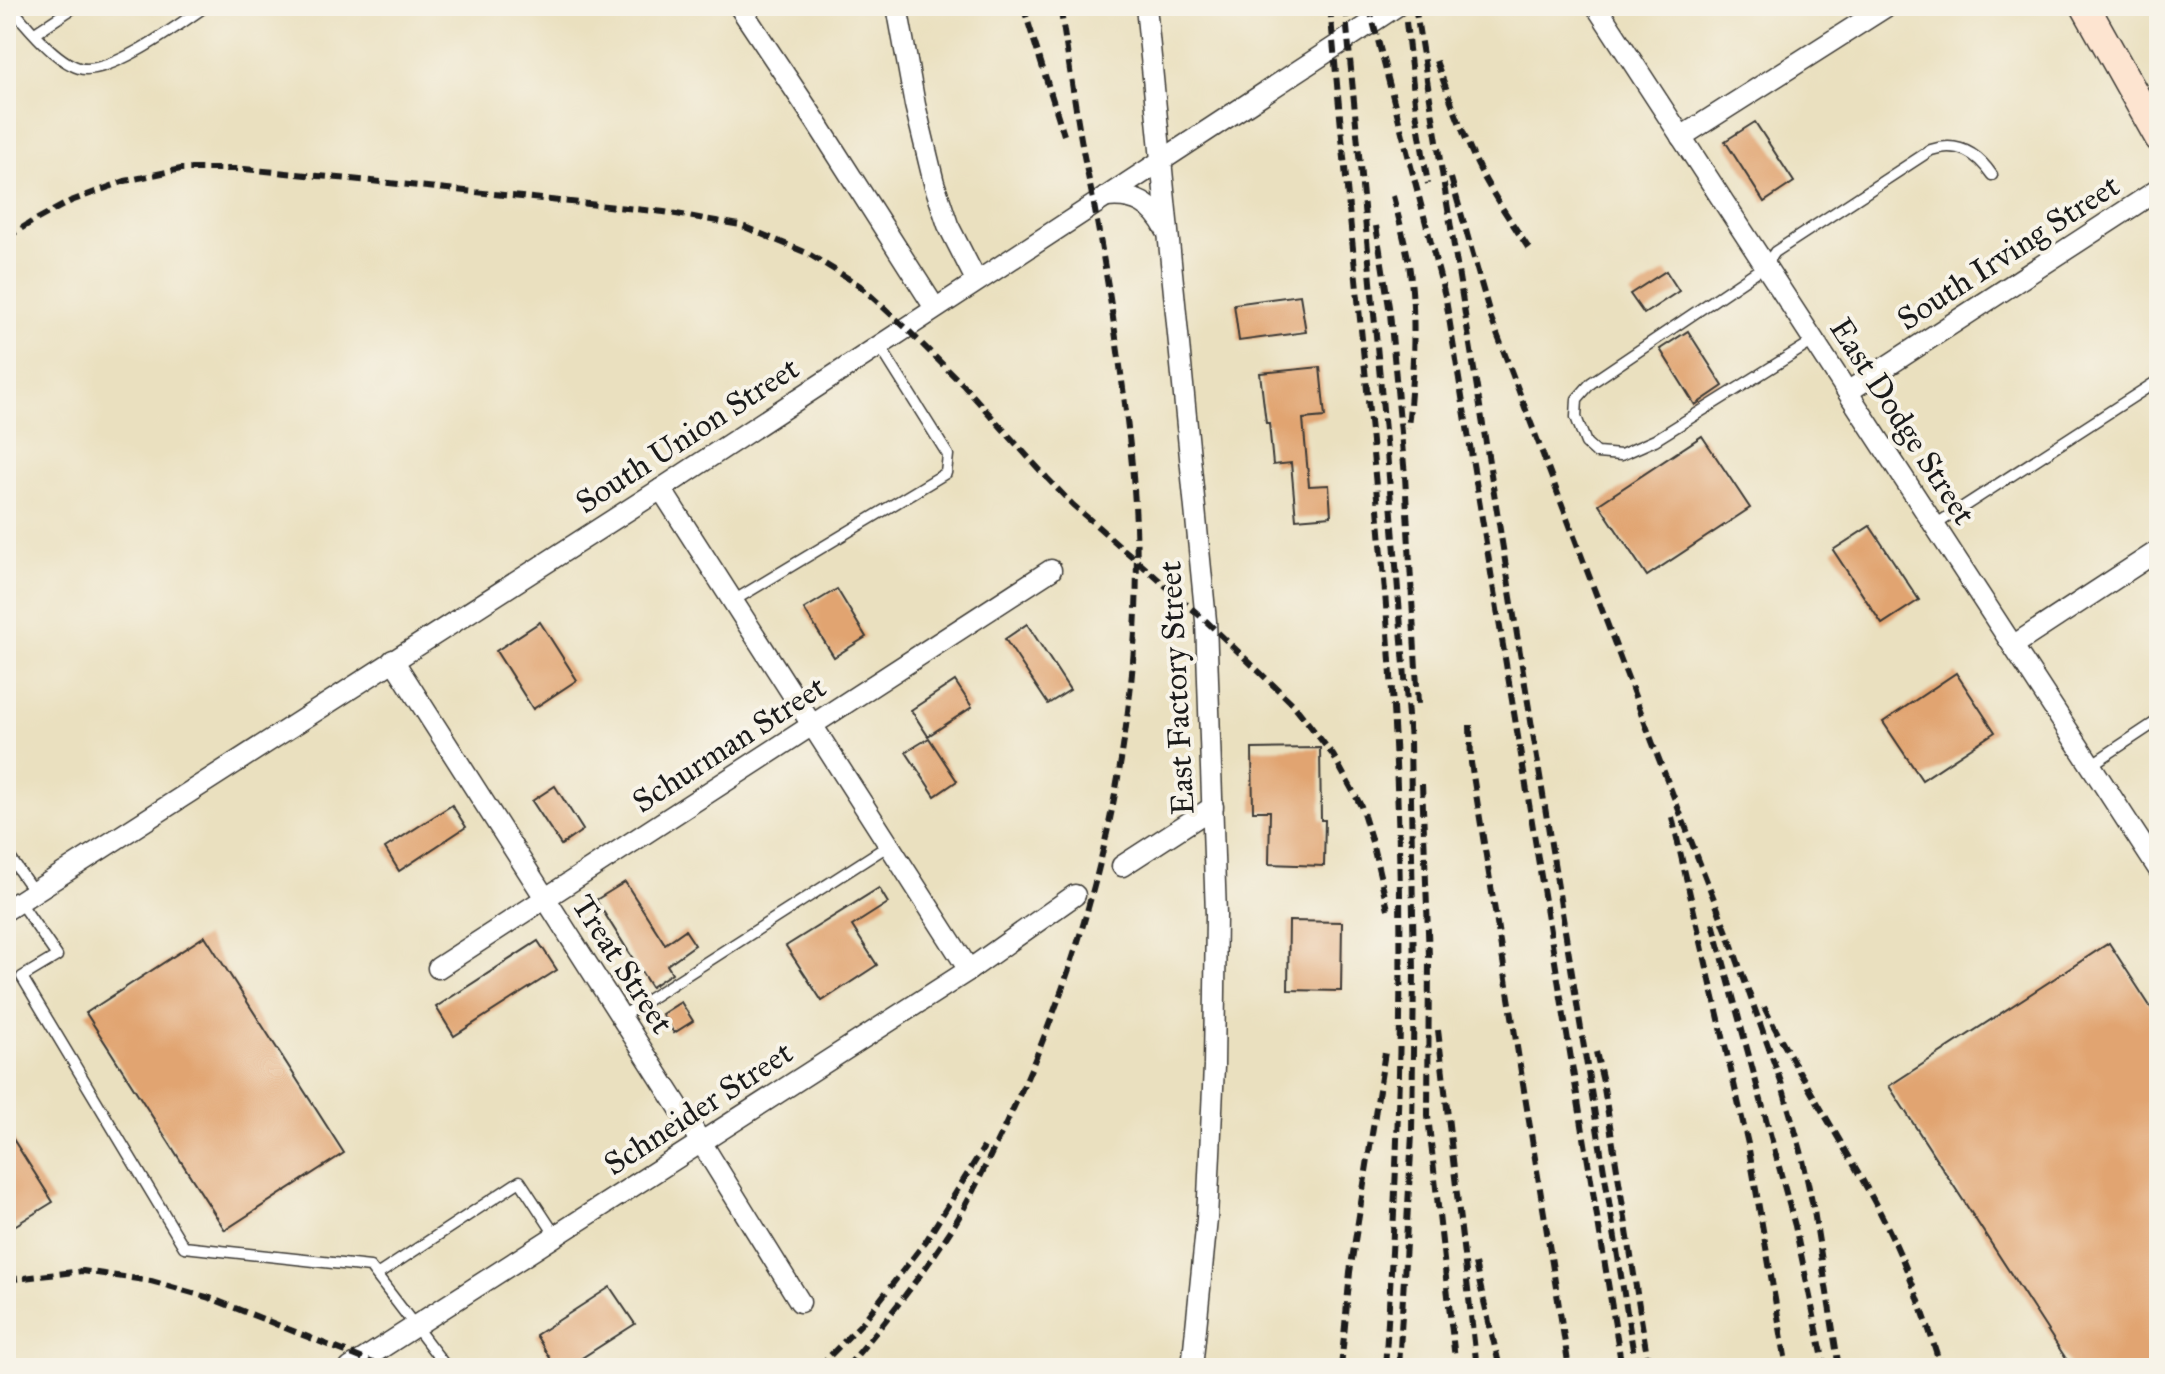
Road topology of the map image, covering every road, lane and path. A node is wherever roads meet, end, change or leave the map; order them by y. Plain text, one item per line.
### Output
1 (10, 6) edge
2 (76, 6) edge
3 (206, 6) edge
4 (739, 6) edge
5 (897, 6) edge
6 (1146, 6) edge
7 (1397, 6) edge
8 (1596, 6) edge
9 (1887, 6) edge
10 (2085, 6) edge
11 (35, 33) junction
12 (1681, 137) junction
13 (2159, 138) edge
14 (1162, 160) junction
15 (1992, 175) dead end
16 (2159, 189) edge
17 (1106, 197) junction
18 (1169, 237) junction
19 (1766, 265) junction
20 (976, 280) junction
21 (935, 308) junction
22 (1815, 340) junction
23 (879, 345) junction
24 (2159, 380) edge
25 (1849, 391) junction
26 (661, 489) junction
27 (1935, 525) junction
28 (2159, 550) edge
29 (1051, 570) dead end
30 (733, 601) junction
31 (2014, 645) junction
32 (393, 660) junction
33 (2159, 720) edge
34 (813, 726) junction
35 (2091, 765) junction
36 (1213, 807) junction
37 (889, 845) junction
38 (6, 852) edge
39 (1122, 866) dead end
40 (2159, 870) edge
41 (1075, 895) dead end
42 (546, 899) junction
43 (20, 901) edge
44 (438, 968) dead end
45 (969, 970) junction
46 (621, 1017) junction
47 (701, 1142) junction
48 (556, 1236) junction
49 (377, 1275) junction
50 (800, 1302) dead end
51 (416, 1325) junction
52 (350, 1368) edge
53 (447, 1368) edge
54 (1192, 1368) edge

1 - 11 lane
2 - 11 lane
3 - 11 lane
4 - 21 street
5 - 20 street
6 - 14 street, East Factory Street
7 - 14 street, South Union Street
8 - 12 street, East Dodge Street
9 - 12 street
10 - 13 main road
12 - 19 street, East Dodge Street
14 - 17 street, South Union Street
14 - 18 street, East Factory Street
15 - 19 lane
16 - 25 street, South Irving Street
17 - 18 street
17 - 20 street, South Union Street
18 - 36 street, East Factory Street
19 - 22 street, East Dodge Street
19 - 22 lane
20 - 21 street, South Union Street
21 - 23 street, South Union Street
22 - 25 street, East Dodge Street
23 - 26 street, South Union Street
23 - 30 lane
24 - 27 lane
25 - 27 street, East Dodge Street
26 - 30 street
26 - 32 street, South Union Street
27 - 31 street, East Dodge Street
28 - 31 street
29 - 34 street, Schurman Street
30 - 34 street
31 - 35 street, East Dodge Street
32 - 42 street, Treat Street
32 - 43 street, South Union Street
33 - 35 lane
34 - 37 street
34 - 42 street, Schurman Street
35 - 40 street, East Dodge Street
36 - 39 street
36 - 54 street, East Factory Street
37 - 45 street
37 - 46 lane
38 - 43 lane
41 - 45 street, Schneider Street
42 - 44 street, Schurman Street
42 - 46 street, Treat Street
43 - 49 lane
45 - 47 street, Schneider Street
46 - 47 street, Treat Street
47 - 48 street, Schneider Street
47 - 50 street, Treat Street
48 - 49 lane
48 - 51 street, Schneider Street
49 - 51 lane
51 - 52 street, Schneider Street
51 - 53 lane

